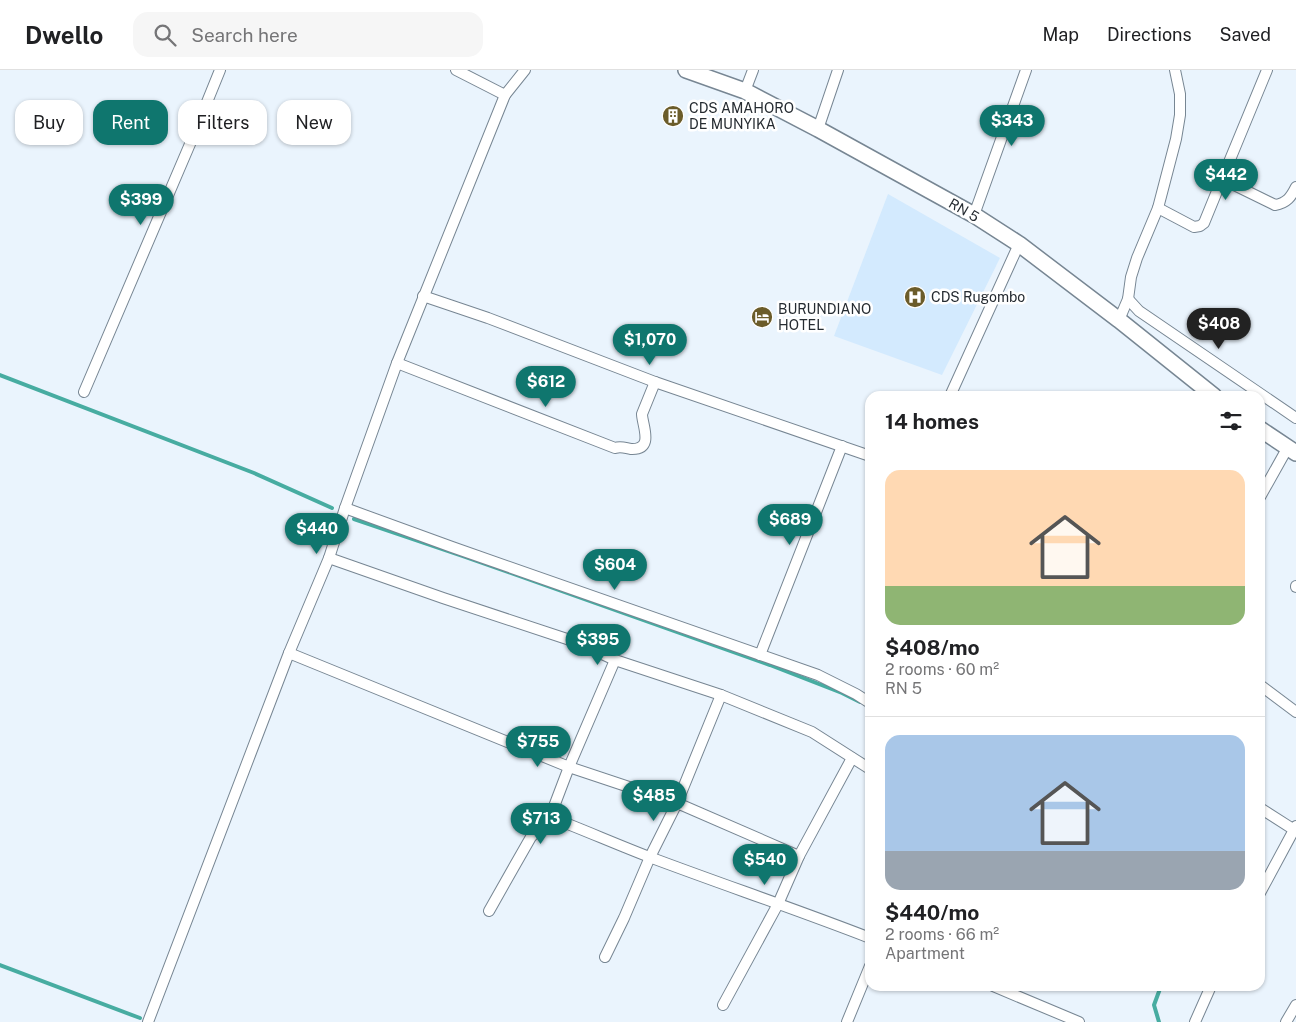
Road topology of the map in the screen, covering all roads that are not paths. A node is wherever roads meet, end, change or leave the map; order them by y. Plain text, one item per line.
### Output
1 (220, 70) edge
2 (456, 70) edge
3 (525, 70) edge
4 (686, 70) edge
5 (753, 70) edge
6 (838, 70) edge
7 (1026, 70) edge
8 (1175, 70) edge
9 (1267, 70) edge
10 (745, 92) junction
11 (506, 96) junction
12 (818, 129) junction
13 (1222, 179) junction
14 (1296, 186) edge
15 (1158, 208) junction
16 (974, 215) junction
17 (1019, 244) junction
18 (423, 296) junction
19 (1128, 300) junction
20 (1119, 320) junction
21 (397, 363) junction
22 (656, 382) junction
23 (952, 391) edge
24 (1208, 391) edge
25 (1256, 391) edge
26 (84, 392) dead end
27 (1265, 397) edge
28 (1296, 418) edge
29 (1265, 432) edge
30 (842, 446) junction
31 (1292, 450) edge
32 (865, 454) edge
33 (1265, 490) edge
34 (345, 508) junction
35 (329, 558) junction
36 (290, 652) junction
37 (760, 655) junction
38 (615, 660) junction
39 (1265, 689) edge
40 (721, 695) junction
41 (865, 700) edge
42 (1296, 712) edge
43 (852, 758) junction
44 (865, 766) edge
45 (569, 767) junction
46 (677, 803) junction
47 (1265, 811) edge
48 (550, 817) junction
49 (1295, 829) edge
50 (799, 856) junction
51 (650, 857) junction
52 (1265, 884) edge
53 (778, 904) junction
54 (489, 912) dead end
55 (865, 936) edge
56 (604, 957) dead end
57 (865, 978) edge
58 (1005, 991) edge
59 (1209, 991) edge
60 (723, 1005) dead end
61 (1296, 1005) edge
62 (148, 1022) edge
63 (847, 1022) edge
64 (1079, 1022) edge
65 (1195, 1022) edge
66 (1286, 1022) edge

1 - 26 street
2 - 11 street
3 - 11 street
4 - 10 main road, RN 5 / RN 5
5 - 10 street
6 - 12 street
7 - 16 street
8 - 15 street
9 - 13 street
10 - 12 main road, RN 5 / RN 5
11 - 18 street
12 - 16 main road, RN 5 / RN 5
13 - 14 street
13 - 15 street
15 - 19 street
16 - 17 main road, RN 5 / RN 5
17 - 20 main road, RN 5 / RN 5
17 - 23 street
18 - 21 street
18 - 22 street
19 - 20 street
19 - 25 street
20 - 24 main road, RN 5 / RN 5
21 - 22 street
21 - 34 street
22 - 30 street
27 - 28 street
29 - 31 main road
30 - 32 street
30 - 37 street
31 - 33 street
34 - 35 street
34 - 37 street
35 - 36 street
35 - 38 street
36 - 45 street
36 - 62 street
37 - 41 street
38 - 40 street
38 - 45 street
39 - 42 street
40 - 43 street
40 - 46 street
43 - 44 street
43 - 50 street
45 - 46 street
45 - 48 street
46 - 50 street
46 - 51 street
47 - 49 street
48 - 51 street
48 - 54 street
49 - 52 street
50 - 53 street
51 - 53 street
51 - 56 street
53 - 55 street
53 - 60 street
57 - 63 street
58 - 64 street
59 - 65 street
61 - 66 street

